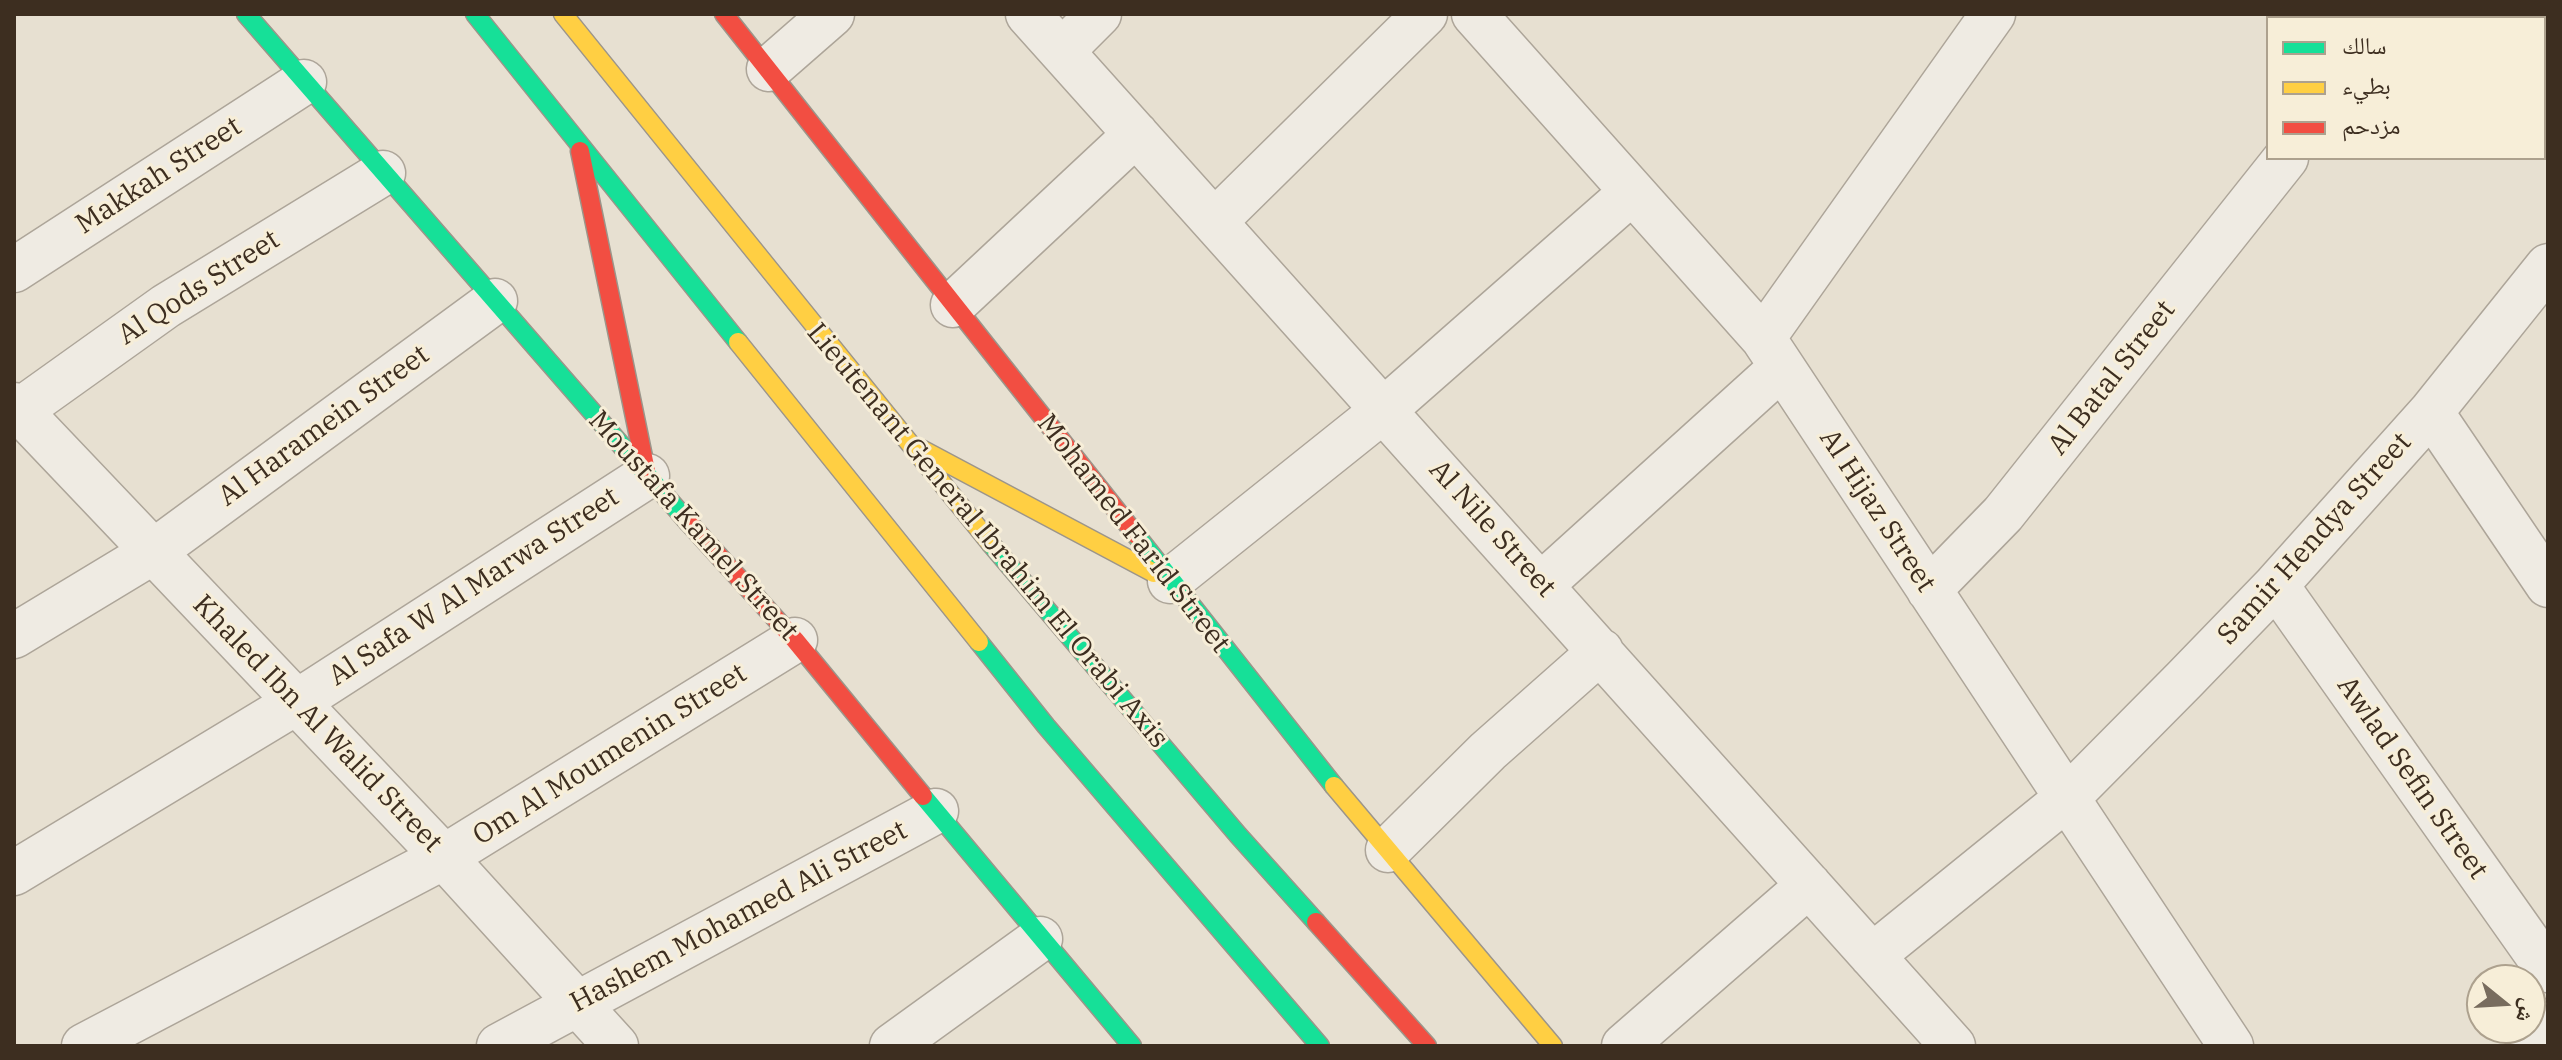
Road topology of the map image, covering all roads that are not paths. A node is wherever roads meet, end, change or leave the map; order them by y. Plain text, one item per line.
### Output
1 (246, 14) edge
2 (475, 14) edge
3 (563, 14) edge
4 (724, 14) edge
5 (832, 14) edge
6 (1028, 14) edge
7 (1099, 14) edge
8 (1425, 14) edge
9 (1474, 14) edge
10 (1993, 14) edge
11 (1513, 32) edge
12 (1062, 51) junction
13 (769, 69) junction
14 (304, 82) junction
15 (1136, 134) junction
16 (579, 144) junction
17 (2284, 160) edge
18 (383, 173) junction
19 (1632, 192) junction
20 (1215, 221) junction
21 (2548, 266) edge
22 (14, 270) edge
23 (495, 301) junction
24 (953, 305) junction
25 (1772, 353) junction
26 (17, 408) edge
27 (1385, 409) junction
28 (2431, 412) junction
29 (905, 440) junction
30 (647, 476) junction
31 (153, 552) junction
32 (1170, 581) junction
33 (1541, 585) junction
34 (2276, 585) junction
35 (2548, 585) edge
36 (1929, 590) junction
37 (14, 636) edge
38 (795, 640) junction
39 (1601, 651) junction
40 (297, 702) junction
41 (2067, 798) junction
42 (936, 811) junction
43 (1388, 850) junction
44 (444, 857) junction
45 (14, 873) edge
46 (1809, 885) junction
47 (1040, 939) junction
48 (1872, 956) junction
49 (2548, 970) edge
50 (577, 1006) junction
51 (2548, 1021) edge
52 (84, 1046) edge
53 (499, 1046) edge
54 (616, 1046) edge
55 (892, 1046) edge
56 (1132, 1046) edge
57 (1320, 1046) edge
58 (1427, 1046) edge
59 (1553, 1046) edge
60 (1624, 1046) edge
61 (1953, 1046) edge
62 (2231, 1046) edge
63 (2528, 1046) edge

1 - 14 main road, Moustafa Kamel Street
2 - 16 main road
3 - 29 main road, Lieutenant General Ibrahim El Orabi Axis
4 - 13 main road, Mohamed Farid Street
5 - 13 street
6 - 12 street, Al Nile Street
7 - 12 street
8 - 20 street
9 - 11 street, Al Hijaz Street
10 - 25 street
11 - 19 street, Al Hijaz Street
12 - 15 street, Al Nile Street
13 - 24 main road, Mohamed Farid Street
14 - 18 main road, Moustafa Kamel Street
14 - 22 street, Makkah Street
15 - 20 street, Al Nile Street
15 - 24 street
16 - 30 main road
16 - 57 main road
17 - 36 street, Al Batal Street
18 - 23 main road, Moustafa Kamel Street
18 - 26 street, Al Qods Street
19 - 25 street, Al Hijaz Street
19 - 27 street
20 - 27 street, Al Nile Street
21 - 28 street, Samir Hendya Street
23 - 30 main road, Moustafa Kamel Street
23 - 31 street, Al Haramein Street
24 - 32 main road, Mohamed Farid Street
25 - 33 street
25 - 36 street, Al Hijaz Street
26 - 31 street, Khaled Ibn Al Walid Street
27 - 32 street
27 - 33 street, Al Nile Street
28 - 34 street, Samir Hendya Street
28 - 35 street
29 - 32 main road
29 - 58 main road, Lieutenant General Ibrahim El Orabi Axis
30 - 38 main road, Moustafa Kamel Street
30 - 40 street, Al Safa W Al Marwa Street
31 - 37 street, Al Haramein Street
31 - 40 street, Khaled Ibn Al Walid Street
32 - 43 main road, Mohamed Farid Street
33 - 39 street, Al Nile Street
34 - 41 street, Samir Hendya Street
34 - 49 street, Awlad Sefin Street
36 - 41 street, Al Hijaz Street
38 - 42 main road, Moustafa Kamel Street
38 - 44 street, Om Al Moumenin Street
39 - 43 street
39 - 46 street, Al Nile Street
40 - 44 street, Khaled Ibn Al Walid Street
40 - 45 street, Al Safa W Al Marwa Street
41 - 48 street, Samir Hendya Street
41 - 62 street, Al Hijaz Street
42 - 47 main road, Moustafa Kamel Street
42 - 50 street, Hashem Mohamed Ali Street
43 - 59 main road, Mohamed Farid Street
44 - 50 street, Khaled Ibn Al Walid Street
44 - 52 street, Om Al Moumenin Street
46 - 48 street, Al Nile Street
46 - 60 street
47 - 55 street
47 - 56 main road, Moustafa Kamel Street
48 - 61 street, Al Nile Street
50 - 53 street, Hashem Mohamed Ali Street
50 - 54 street, Khaled Ibn Al Walid Street
51 - 63 street

